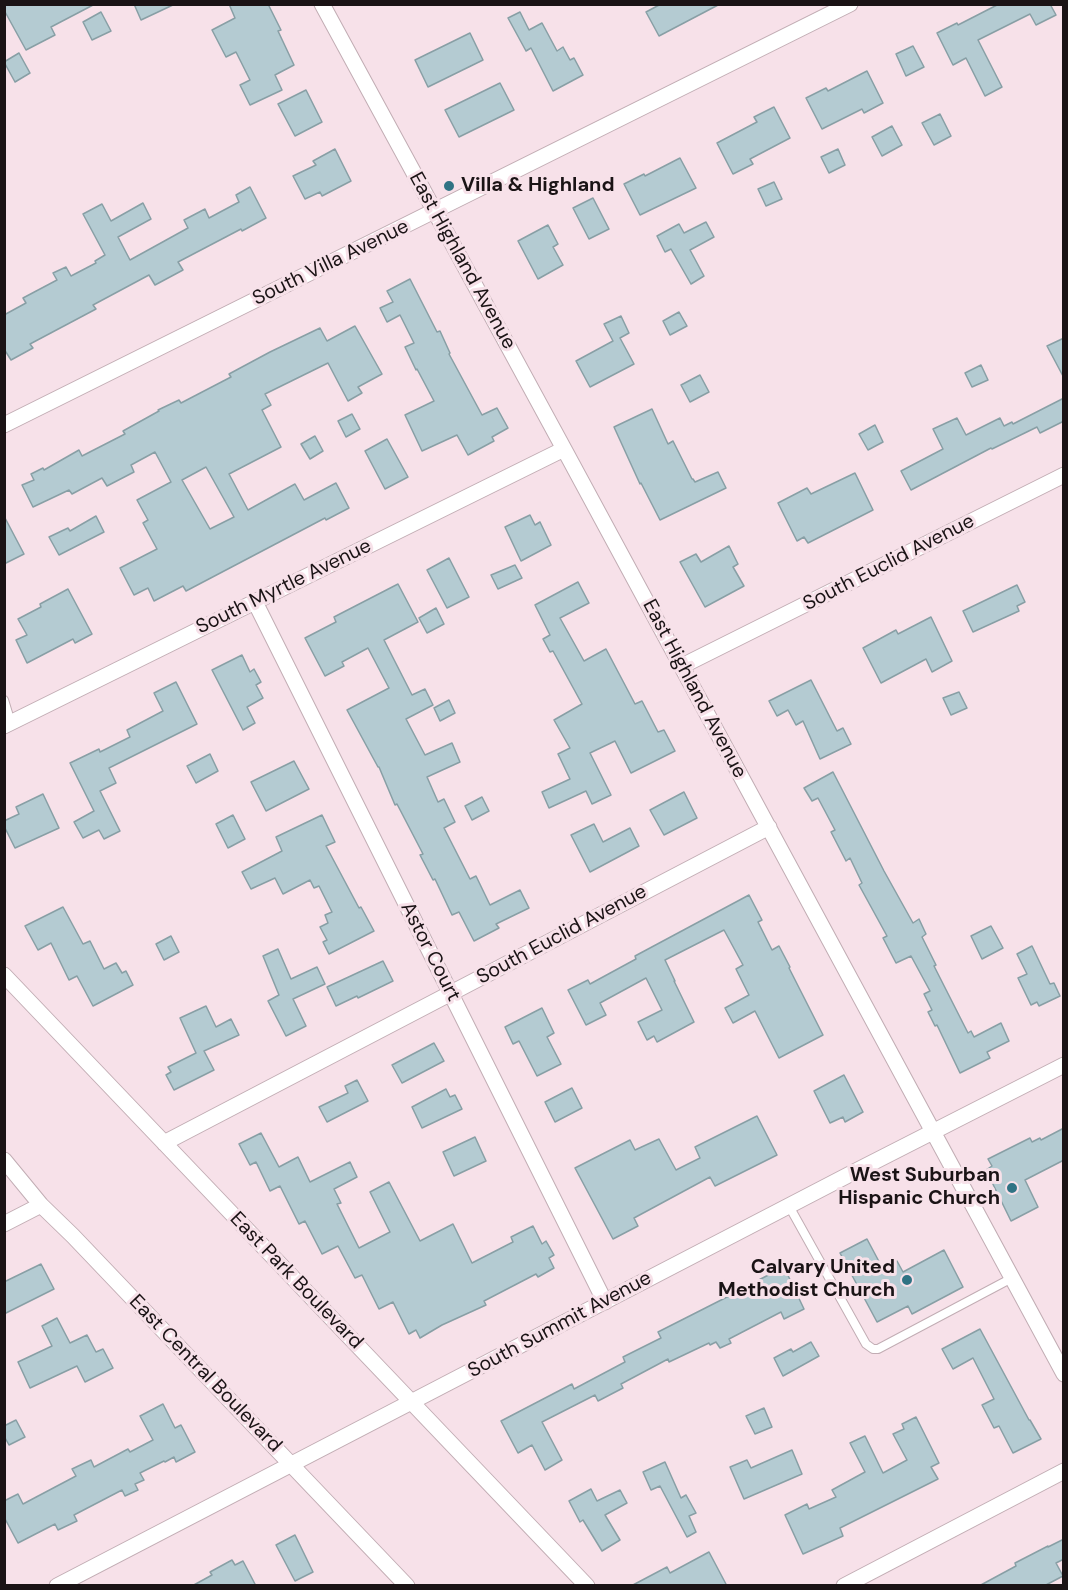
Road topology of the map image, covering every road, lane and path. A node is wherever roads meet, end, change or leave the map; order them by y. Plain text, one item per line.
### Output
1 (322, 4) edge
2 (850, 4) edge
3 (435, 211) junction
4 (4, 425) edge
5 (564, 448) junction
6 (1064, 475) edge
7 (255, 602) junction
8 (682, 666) junction
9 (4, 700) edge
10 (8, 725) edge
11 (769, 827) junction
12 (4, 975) edge
13 (451, 993) junction
14 (1064, 1065) edge
15 (933, 1132) junction
16 (164, 1143) junction
17 (4, 1160) edge
18 (41, 1205) junction
19 (789, 1206) junction
20 (4, 1224) edge
21 (1012, 1278) junction
22 (605, 1302) junction
23 (1064, 1374) edge
24 (412, 1402) junction
25 (292, 1464) junction
26 (1064, 1471) edge
27 (57, 1586) edge
28 (407, 1586) edge
29 (587, 1586) edge
30 (844, 1586) edge

1 - 3 street, East Highland Avenue
2 - 3 street, South Villa Avenue
3 - 4 street, South Villa Avenue
3 - 5 street, East Highland Avenue
5 - 7 street, South Myrtle Avenue
5 - 8 street, East Highland Avenue
6 - 8 street, South Euclid Avenue
7 - 10 street, South Myrtle Avenue
7 - 13 street, Astor Court
8 - 11 street, East Highland Avenue
9 - 10 lane
11 - 13 street, South Euclid Avenue
11 - 15 street, East Highland Avenue
12 - 16 street, East Park Boulevard
13 - 16 street, South Euclid Avenue
13 - 22 street, Astor Court
14 - 15 street, South Summit Avenue
15 - 19 street, South Summit Avenue
15 - 21 street, East Highland Avenue
16 - 24 street, East Park Boulevard
17 - 18 street, East Central Boulevard
18 - 20 street
18 - 25 street, East Central Boulevard
19 - 21 lane
19 - 22 street, South Summit Avenue
21 - 23 street, East Highland Avenue
22 - 24 street, South Summit Avenue
24 - 25 street, South Summit Avenue
24 - 29 street, East Park Boulevard
25 - 27 street, South Summit Avenue
25 - 28 street, East Central Boulevard
26 - 30 street

